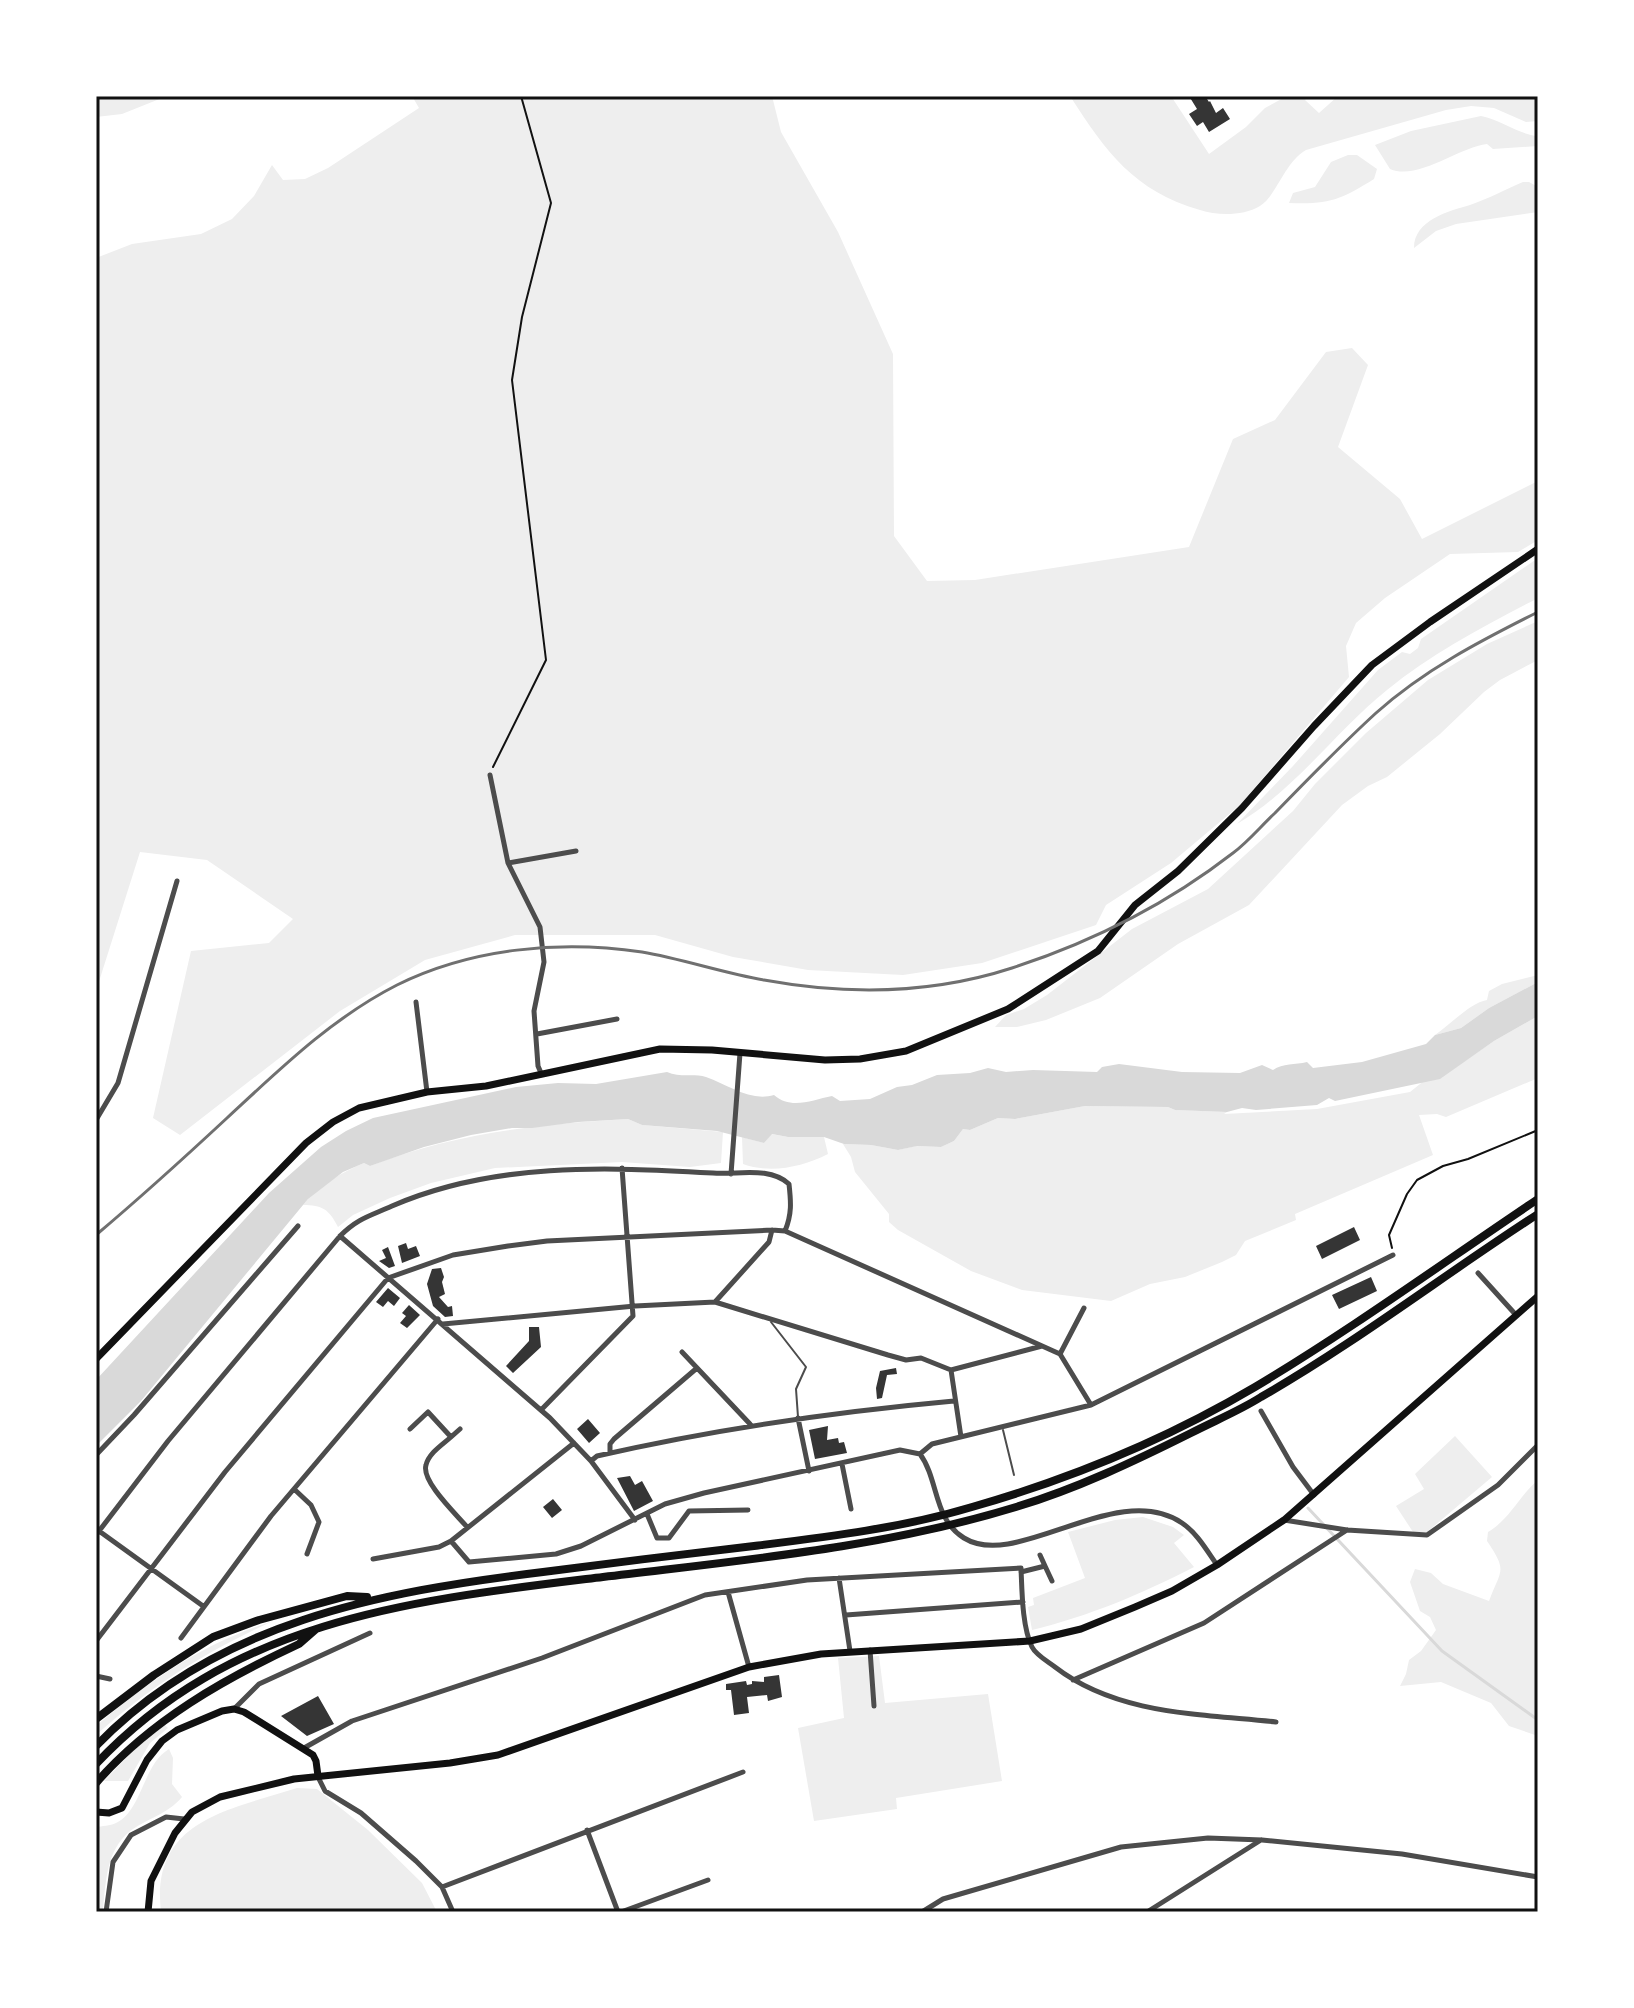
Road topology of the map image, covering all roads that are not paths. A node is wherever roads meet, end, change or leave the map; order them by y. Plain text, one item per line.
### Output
1 (1538, 549) edge
2 (490, 775) road end
3 (576, 851) dead end
4 (508, 863) junction
5 (177, 881) dead end
6 (416, 1002) dead end
7 (617, 1019) dead end
8 (537, 1034) junction
9 (740, 1053) junction
10 (541, 1073) junction
11 (427, 1092) junction
12 (106, 1108) junction
13 (96, 1110) edge
14 (96, 1120) edge
15 (622, 1168) junction
16 (731, 1174) junction
17 (1538, 1199) edge
18 (1538, 1214) edge
19 (298, 1226) dead end
20 (772, 1230) junction
21 (785, 1231) junction
22 (340, 1236) junction
23 (628, 1237) junction
24 (1393, 1255) road end
25 (1478, 1273) dead end
26 (388, 1278) junction
27 (1538, 1296) edge
28 (715, 1302) junction
29 (635, 1306) junction
30 (1084, 1308) dead end
31 (1516, 1315) junction
32 (767, 1318) junction
33 (441, 1322) junction
34 (1043, 1346) junction
35 (682, 1352) dead end
36 (1060, 1354) junction
37 (96, 1359) edge
38 (697, 1368) junction
39 (951, 1370) junction
40 (954, 1401) junction
41 (1091, 1405) junction
42 (541, 1410) junction
43 (1261, 1411) dead end
44 (798, 1418) junction
45 (751, 1424) junction
46 (1002, 1427) junction
47 (410, 1429) dead end
48 (460, 1429) dead end
49 (451, 1437) junction
50 (961, 1437) junction
51 (574, 1443) junction
52 (1538, 1445) edge
53 (610, 1453) junction
54 (920, 1454) junction
55 (96, 1455) edge
56 (591, 1461) junction
57 (842, 1464) junction
58 (809, 1471) junction
59 (1014, 1475) dead end
60 (294, 1489) junction
61 (1314, 1496) junction
62 (851, 1509) dead end
63 (748, 1510) dead end
64 (647, 1513) junction
65 (635, 1520) junction
66 (1284, 1520) junction
67 (96, 1523) edge
68 (467, 1527) junction
69 (99, 1530) edge
70 (1347, 1530) junction
71 (451, 1541) junction
72 (307, 1554) dead end
73 (1040, 1555) dead end
74 (373, 1559) dead end
75 (1217, 1565) junction
76 (1045, 1566) junction
77 (151, 1569) junction
78 (1021, 1570) junction
79 (839, 1578) junction
80 (1052, 1581) dead end
81 (728, 1592) junction
82 (377, 1597) junction
83 (1023, 1602) junction
84 (203, 1606) junction
85 (846, 1615) junction
86 (322, 1625) junction
87 (370, 1633) dead end
88 (181, 1638) dead end
89 (96, 1641) edge
90 (1030, 1641) junction
91 (870, 1650) junction
92 (850, 1651) junction
93 (749, 1667) junction
94 (96, 1676) edge
95 (110, 1679) dead end
96 (1072, 1680) junction
97 (874, 1706) dead end
98 (234, 1709) junction
99 (96, 1719) edge
100 (1276, 1722) dead end
101 (96, 1746) edge
102 (304, 1748) junction
103 (96, 1764) edge
104 (743, 1772) dead end
105 (318, 1776) junction
106 (96, 1783) edge
107 (96, 1812) edge
108 (184, 1819) junction
109 (587, 1830) junction
110 (1262, 1840) junction
111 (1538, 1877) edge
112 (708, 1880) dead end
113 (442, 1887) junction
114 (106, 1912) edge
115 (148, 1912) edge
116 (453, 1912) edge
117 (619, 1912) edge
118 (922, 1912) edge
119 (1147, 1912) edge

1 - 9 main road
2 - 4 street
3 - 4 street
4 - 8 street
5 - 12 street
6 - 11 street
7 - 8 street
8 - 10 street
9 - 10 main road
9 - 16 street
10 - 11 main road
11 - 37 main road
12 - 13 street
12 - 14 street
15 - 16 street
15 - 22 street
15 - 23 street
16 - 21 street
17 - 82 highway
18 - 86 highway
19 - 55 street
20 - 21 street
20 - 23 street
20 - 28 street
21 - 34 street
22 - 26 street
22 - 69 street
23 - 26 street
23 - 29 street
24 - 41 street
25 - 31 street
26 - 33 street
26 - 77 street
27 - 31 main road
28 - 29 street
28 - 32 street
29 - 33 street
29 - 42 street
30 - 36 street
31 - 61 main road
32 - 39 street
32 - 44 lane
33 - 42 street
33 - 60 street
34 - 36 street
34 - 39 street
35 - 38 street
36 - 41 street
38 - 45 street
38 - 53 street
39 - 40 street
40 - 44 street
40 - 50 street
41 - 46 street
42 - 51 street
43 - 61 street
44 - 45 street
44 - 58 street
45 - 53 street
46 - 50 street
46 - 59 lane
47 - 49 street
48 - 49 street
49 - 68 street
50 - 54 street
51 - 56 street
51 - 68 street
52 - 70 street
53 - 56 street
54 - 57 street
54 - 75 street
56 - 65 street
57 - 58 street
57 - 62 street
58 - 64 street
60 - 72 street
60 - 84 street
61 - 66 main road
63 - 64 street
64 - 65 street
65 - 71 street
66 - 70 street
66 - 75 main road
67 - 69 lane
68 - 71 street
69 - 77 street
70 - 96 street
71 - 74 street
73 - 76 street
75 - 90 main road
76 - 78 street
76 - 80 street
77 - 84 street
77 - 89 street
78 - 79 street
78 - 83 street
79 - 81 street
79 - 85 street
81 - 93 street
81 - 102 street
82 - 99 highway
82 - 101 highway
83 - 85 street
83 - 90 street
84 - 88 street
85 - 92 street
86 - 103 highway
86 - 106 highway
87 - 98 street
90 - 91 main road
90 - 96 street
91 - 92 main road
91 - 97 street
92 - 93 main road
93 - 105 main road
94 - 95 street
96 - 100 street
98 - 102 main road
98 - 107 main road
102 - 105 main road
104 - 109 street
105 - 108 main road
105 - 113 street
108 - 114 street
108 - 115 main road
109 - 113 street
109 - 117 street
110 - 111 street
110 - 118 street
110 - 119 street
112 - 117 street
113 - 116 street

